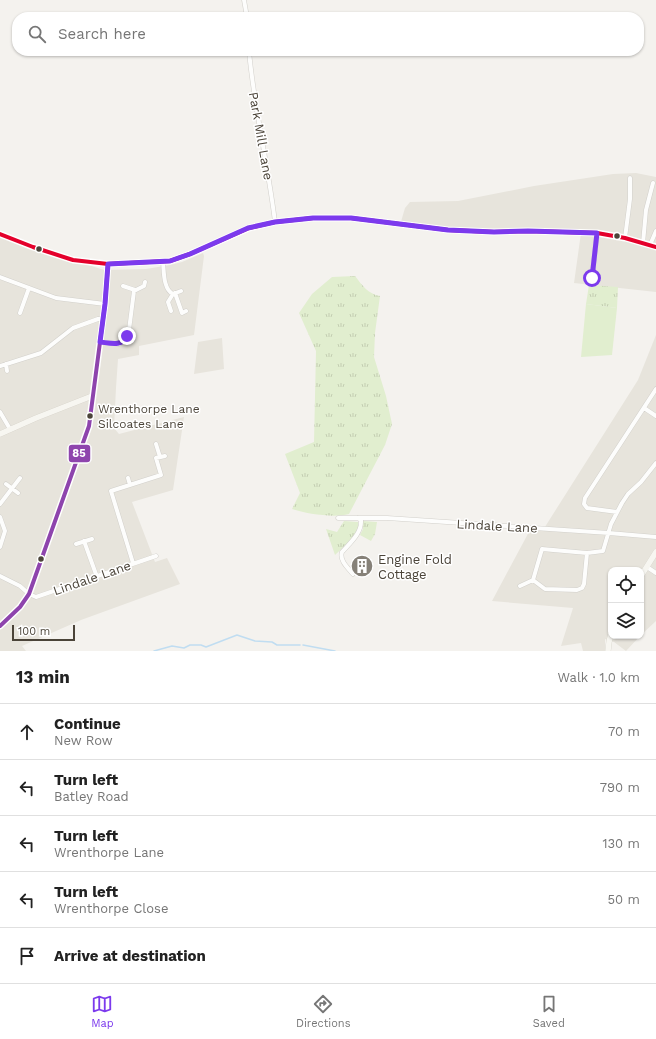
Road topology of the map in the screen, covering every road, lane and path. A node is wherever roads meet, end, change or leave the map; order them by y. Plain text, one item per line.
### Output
1 (244, 0) edge
2 (246, 12) edge
3 (249, 56) edge
4 (630, 178) dead end
5 (653, 183) dead end
6 (275, 222) junction
7 (656, 231) edge
8 (597, 233) junction
9 (0, 234) edge
10 (625, 238) junction
11 (643, 243) junction
12 (650, 245) junction
13 (656, 247) edge
14 (163, 262) junction
15 (108, 264) junction
16 (0, 277) edge
17 (145, 282) dead end
18 (593, 282) dead end
19 (123, 286) dead end
20 (29, 288) junction
21 (135, 290) junction
22 (181, 291) dead end
23 (175, 295) junction
24 (105, 304) junction
25 (171, 311) dead end
26 (186, 311) dead end
27 (19, 314) dead end
28 (103, 319) junction
29 (100, 342) junction
30 (6, 364) junction
31 (0, 366) edge
32 (7, 371) dead end
33 (656, 389) edge
34 (92, 396) junction
35 (644, 408) junction
36 (0, 412) edge
37 (656, 416) edge
38 (10, 429) junction
39 (0, 434) edge
40 (156, 444) dead end
41 (165, 456) dead end
42 (160, 457) junction
43 (656, 463) edge
44 (128, 478) dead end
45 (20, 479) dead end
46 (6, 484) dead end
47 (130, 485) junction
48 (12, 488) junction
49 (18, 493) dead end
50 (0, 504) edge
51 (617, 512) junction
52 (0, 517) edge
53 (338, 518) dead end
54 (358, 518) junction
55 (609, 533) junction
56 (656, 537) edge
57 (92, 539) dead end
58 (84, 542) junction
59 (76, 544) dead end
60 (0, 547) edge
61 (656, 552) edge
62 (587, 553) junction
63 (156, 556) dead end
64 (133, 563) junction
65 (647, 567) junction
66 (644, 572) edge
67 (656, 573) edge
68 (353, 574) dead end
69 (0, 576) edge
70 (97, 577) junction
71 (533, 580) junction
72 (520, 586) dead end
73 (30, 594) junction
74 (0, 626) edge
75 (610, 639) edge
76 (608, 651) edge

1 - 2 street
3 - 6 street, Park Mill Lane
4 - 10 street
5 - 11 street
6 - 8 street
6 - 14 street
7 - 12 street
8 - 10 street
8 - 18 street
9 - 15 street
10 - 11 street
11 - 12 street
12 - 13 street
14 - 15 street
14 - 23 street
15 - 24 street
16 - 20 street
17 - 21 street
19 - 21 street
20 - 24 street
20 - 27 street
21 - 29 street
22 - 23 street
23 - 25 street
23 - 26 street
24 - 28 street
28 - 29 street
28 - 30 street
29 - 34 street
30 - 31 street
30 - 32 street
33 - 35 street
34 - 38 street
34 - 73 street
35 - 37 street
35 - 51 street
36 - 38 street
38 - 39 street
40 - 42 street
41 - 42 street
42 - 47 street
43 - 51 street
44 - 47 street
45 - 48 street
46 - 48 street
47 - 64 street
48 - 49 street
48 - 50 street
51 - 55 street
52 - 60 street
53 - 54 street, Lindale Lane
54 - 55 street, Lindale Lane
54 - 68 street
55 - 56 street, Lindale Lane
55 - 62 street
57 - 58 street
58 - 59 street
58 - 70 street
61 - 65 street
62 - 71 street
62 - 71 street
63 - 64 street, Lindale Lane
64 - 70 street, Lindale Lane
65 - 66 street
65 - 67 street
69 - 73 street
70 - 73 street, Lindale Lane
71 - 72 street
73 - 74 street
75 - 76 street

